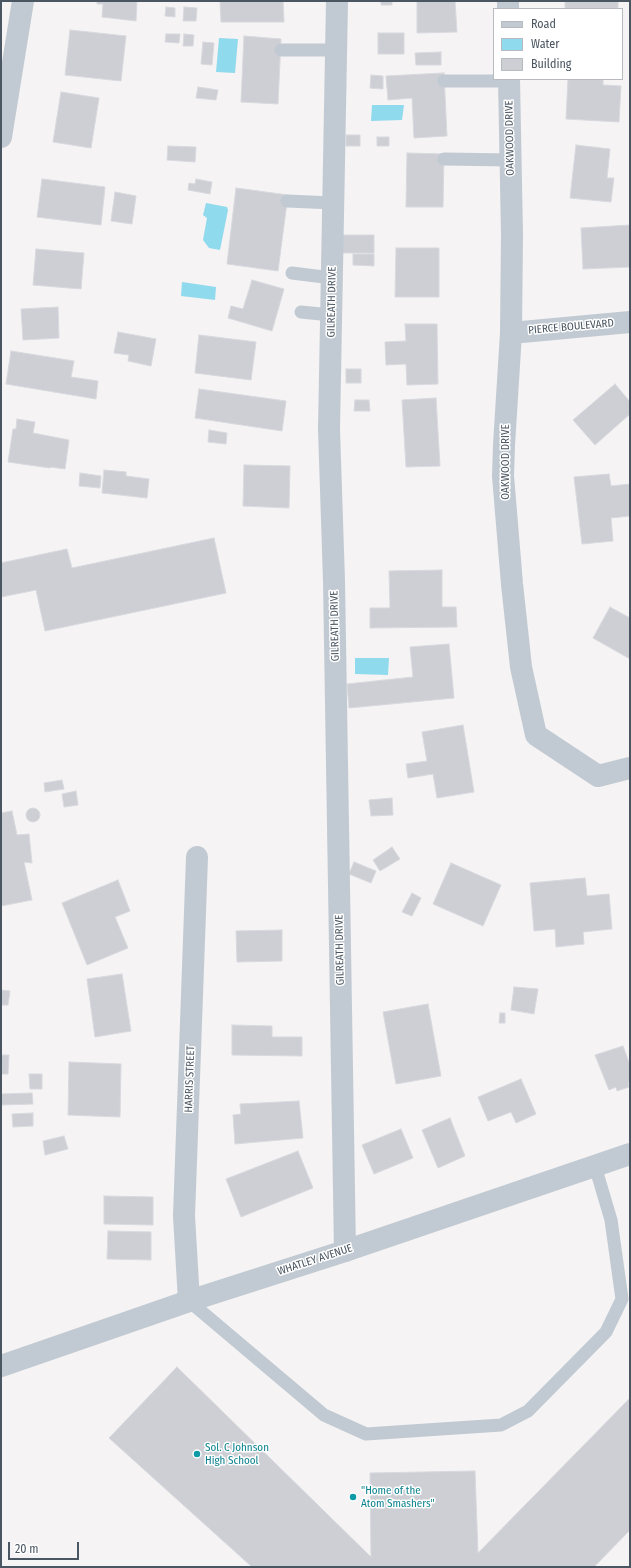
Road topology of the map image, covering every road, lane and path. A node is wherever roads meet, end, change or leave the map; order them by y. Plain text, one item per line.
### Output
1 (23, 1) edge
2 (338, 1) edge
3 (281, 50) dead end
4 (337, 50) junction
5 (509, 80) edge
6 (444, 81) dead end
7 (1, 137) edge
8 (444, 159) dead end
9 (511, 160) junction
10 (287, 200) dead end
11 (334, 203) junction
12 (292, 273) dead end
13 (332, 278) junction
14 (301, 312) dead end
15 (332, 315) junction
16 (630, 322) edge
17 (511, 333) junction
18 (630, 768) edge
19 (197, 857) dead end
20 (630, 1154) edge
21 (595, 1166) junction
22 (345, 1251) junction
23 (189, 1301) junction
24 (1, 1366) edge

1 - 7 street
2 - 4 street, GILREATH DRIVE
3 - 4 lane
4 - 11 street, GILREATH DRIVE
5 - 6 lane
5 - 9 street, OAKWOOD DRIVE
8 - 9 lane
9 - 17 street, OAKWOOD DRIVE
10 - 11 lane
11 - 13 street, GILREATH DRIVE
12 - 13 lane
13 - 15 street, GILREATH DRIVE
14 - 15 lane
15 - 22 street, GILREATH DRIVE
16 - 17 street, PIERCE BOULEVARD
17 - 18 street, OAKWOOD DRIVE
19 - 23 street, HARRIS STREET
20 - 21 street, WHATLEY AVENUE
21 - 22 street, WHATLEY AVENUE
21 - 23 lane
22 - 23 street, WHATLEY AVENUE
23 - 24 street, WHATLEY AVENUE

